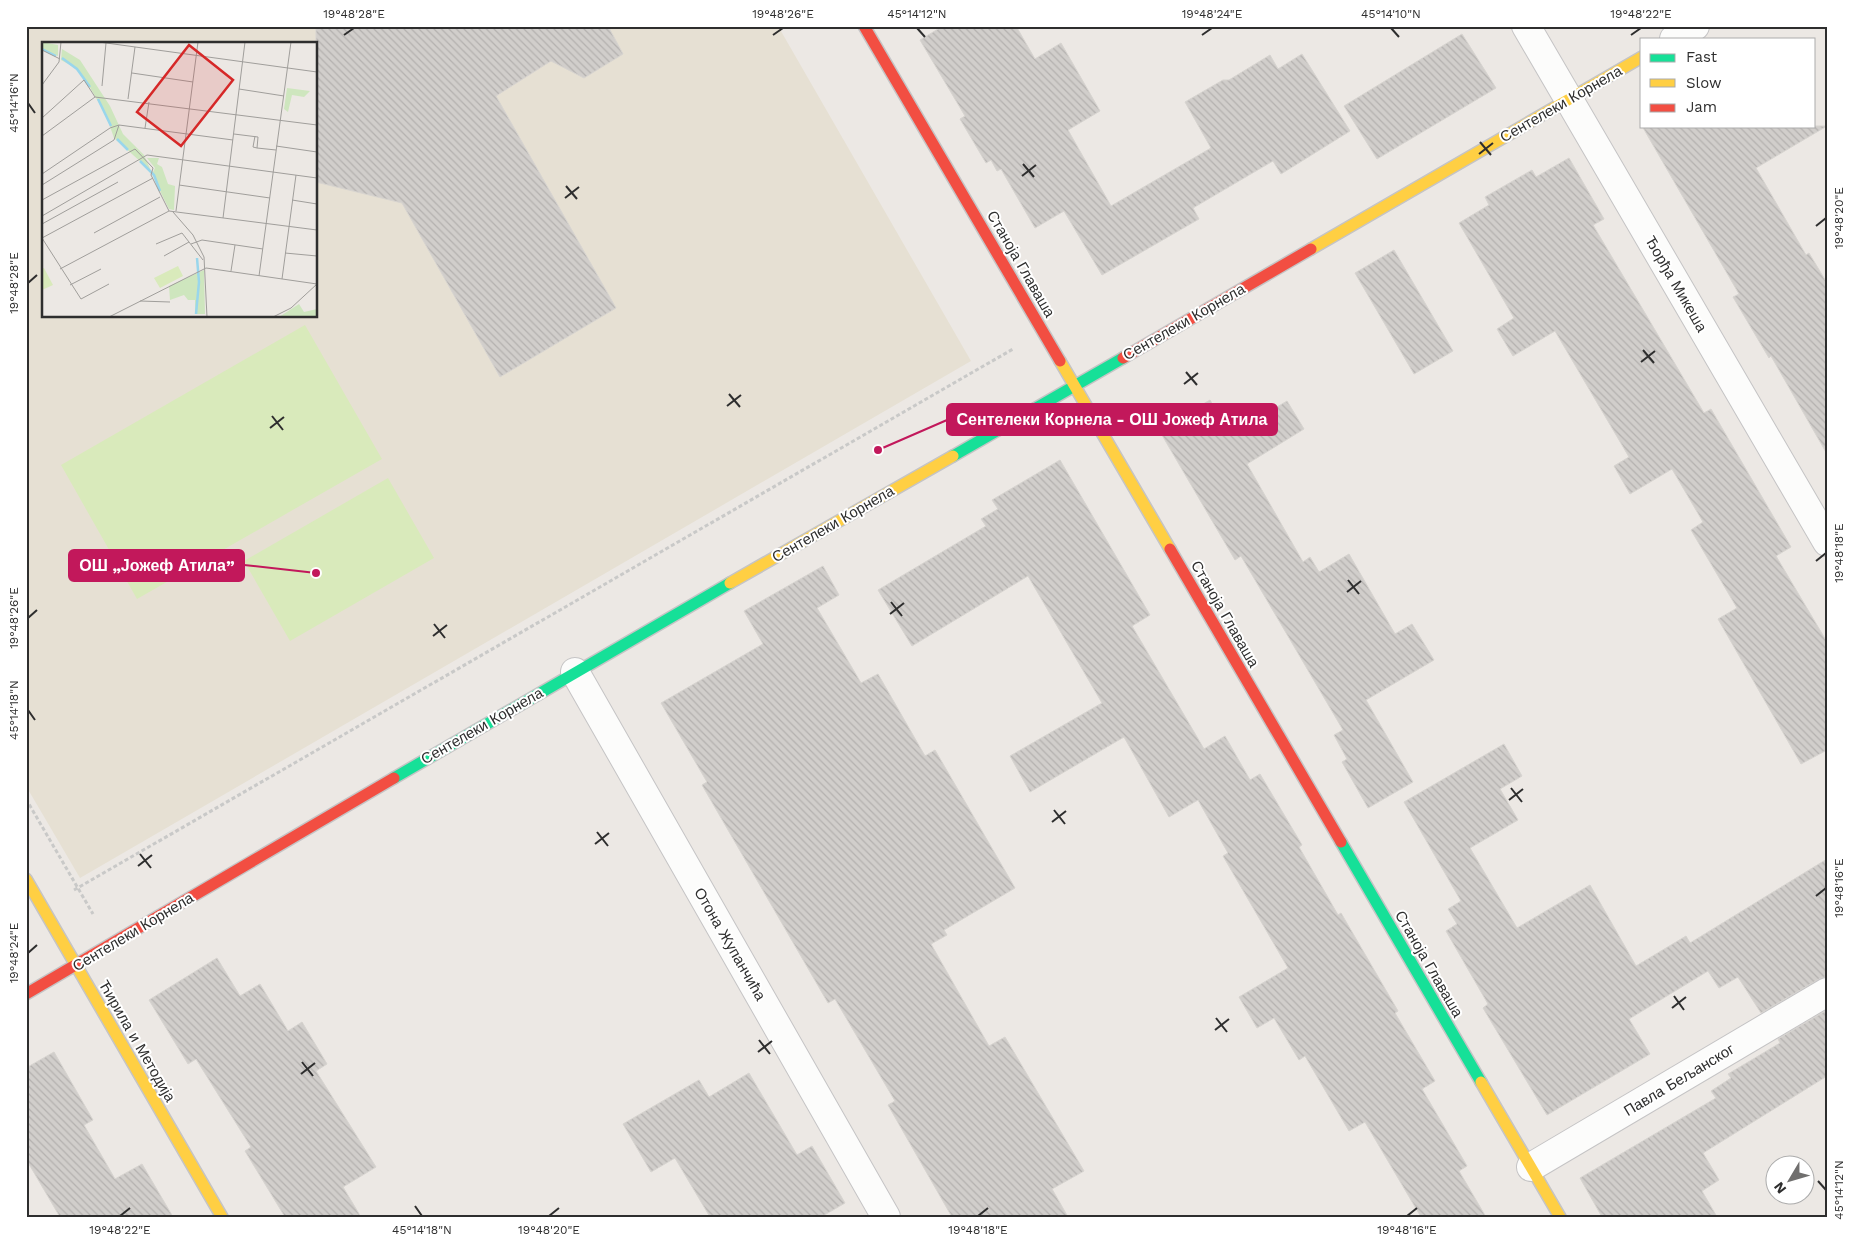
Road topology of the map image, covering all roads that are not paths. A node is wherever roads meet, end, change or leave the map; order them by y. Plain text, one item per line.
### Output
1 (864, 26) edge
2 (1526, 26) edge
3 (1695, 26) edge
4 (1676, 38) edge
5 (1640, 58) edge
6 (1569, 99) junction
7 (1074, 385) junction
8 (1827, 542) edge
9 (575, 672) junction
10 (26, 879) edge
11 (76, 966) junction
12 (1827, 992) edge
13 (26, 994) edge
14 (1530, 1167) junction
15 (222, 1217) edge
16 (886, 1217) edge
17 (1560, 1217) edge

1 - 7 street, Станоја Главаша
2 - 6 street, Ђорђа Микеша
3 - 4 street
5 - 6 street, Сентелеки Корнела
6 - 7 street, Сентелеки Корнела
6 - 8 street, Ђорђа Микеша
7 - 9 street, Сентелеки Корнела
7 - 14 street, Станоја Главаша
9 - 11 street, Сентелеки Корнела
9 - 16 street, Отона Жупанчића
10 - 11 street, Ћирила и Методија
11 - 13 street, Сентелеки Корнела
11 - 15 street, Ћирила и Методија
12 - 14 street, Павла Бељанског
14 - 17 street, Станоја Главаша

